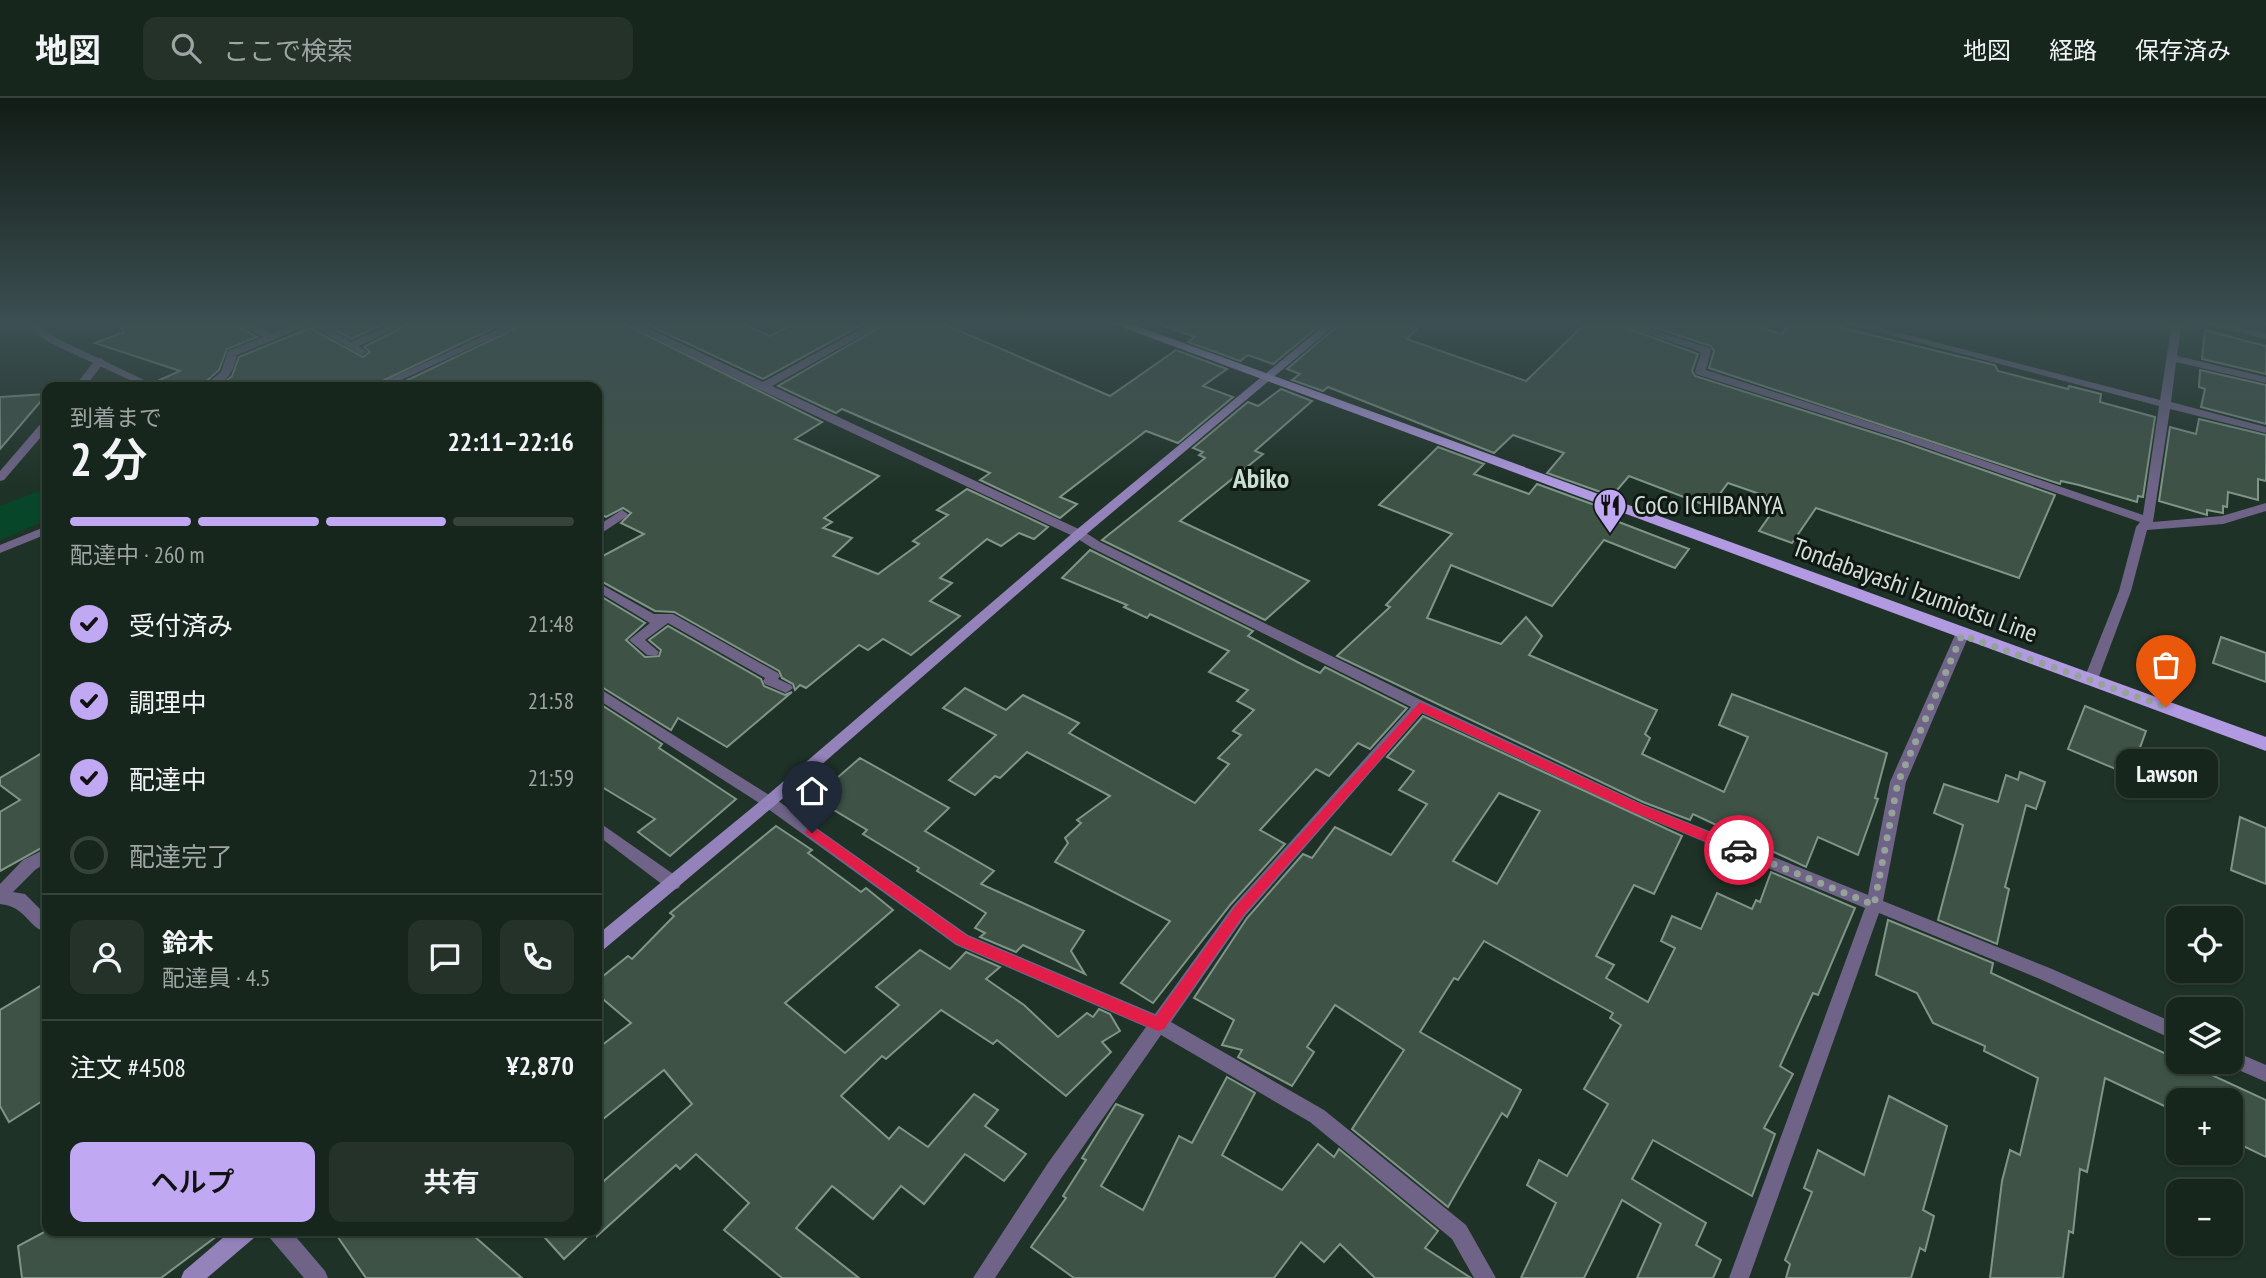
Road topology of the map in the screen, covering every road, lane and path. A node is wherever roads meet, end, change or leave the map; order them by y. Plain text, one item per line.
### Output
1 (741, 377) edge
2 (780, 377) edge
3 (1716, 377) edge
4 (2058, 377) edge
5 (2170, 377) edge
6 (1266, 378) joint
7 (762, 387) junction
8 (2166, 405) junction
9 (42, 429) edge
10 (2266, 430) edge
11 (0, 478) edge
12 (2266, 508) edge
13 (622, 514) dead end
14 (2145, 524) junction
15 (602, 529) edge
16 (42, 532) edge
17 (1079, 534) junction
18 (0, 550) edge
19 (602, 589) edge
20 (668, 617) junction
21 (1962, 635) junction
22 (652, 652) dead end
23 (2091, 679) junction
24 (786, 688) dead end
25 (602, 695) edge
26 (1420, 706) junction
27 (2266, 744) edge
28 (769, 802) junction
29 (602, 831) edge
30 (42, 857) edge
31 (673, 883) junction
32 (0, 895) edge
33 (1874, 905) junction
34 (42, 921) edge
35 (602, 941) edge
36 (1158, 1024) junction
37 (2166, 1028) edge
38 (2243, 1063) edge
39 (2266, 1074) edge
40 (241, 1236) edge
41 (281, 1236) edge
42 (191, 1278) edge
43 (318, 1278) edge
44 (983, 1278) edge
45 (1486, 1278) edge
46 (1740, 1278) edge

1 - 7 street
2 - 7 street
3 - 14 street
4 - 8 street
5 - 8 street
6 - 17 street
6 - 21 main road, Tondabayashi Izumiotsu Line
7 - 17 street
8 - 10 street
8 - 14 street
9 - 11 street
12 - 14 street
13 - 15 street
14 - 23 street
16 - 18 street
17 - 26 street
17 - 28 street
19 - 20 street
20 - 22 street
20 - 24 street
21 - 23 main road, Tondabayashi Izumiotsu Line
21 - 33 street
23 - 27 main road, Tondabayashi Izumiotsu Line
25 - 28 street
26 - 33 street
26 - 36 street
28 - 31 street
28 - 36 street
29 - 31 street
30 - 32 street
31 - 35 street
32 - 34 street
33 - 37 street
33 - 46 street
36 - 44 street
36 - 45 street
38 - 39 street
40 - 42 street
41 - 43 street

